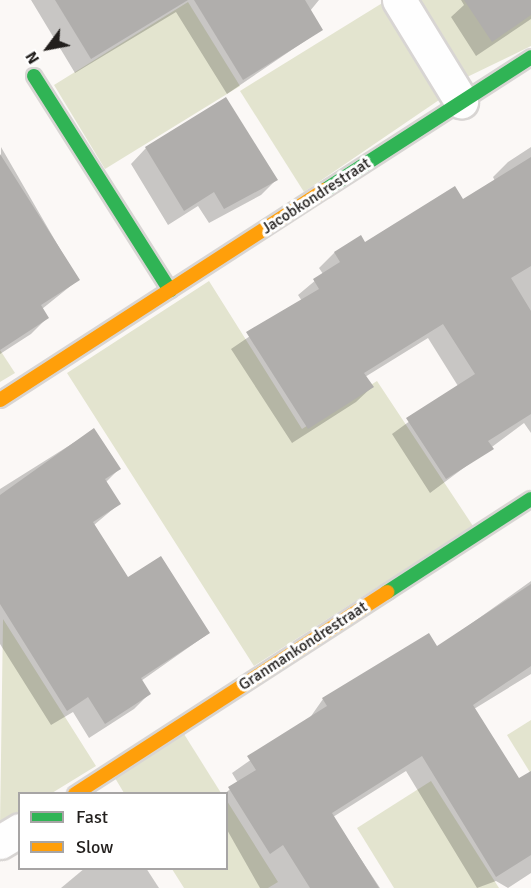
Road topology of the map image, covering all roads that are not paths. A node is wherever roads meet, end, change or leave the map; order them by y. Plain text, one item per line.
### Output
1 (399, 0) edge
2 (531, 57) edge
3 (34, 76) dead end
4 (462, 101) junction
5 (170, 290) junction
6 (0, 400) edge
7 (531, 499) edge
8 (78, 792) edge
9 (18, 831) edge
10 (0, 842) edge

1 - 4 street
2 - 4 street, Jacobkondrestraat
3 - 5 street
4 - 5 street, Jacobkondrestraat
5 - 6 street, Jacobkondrestraat
7 - 8 street, Granmankondrestraat
9 - 10 street

